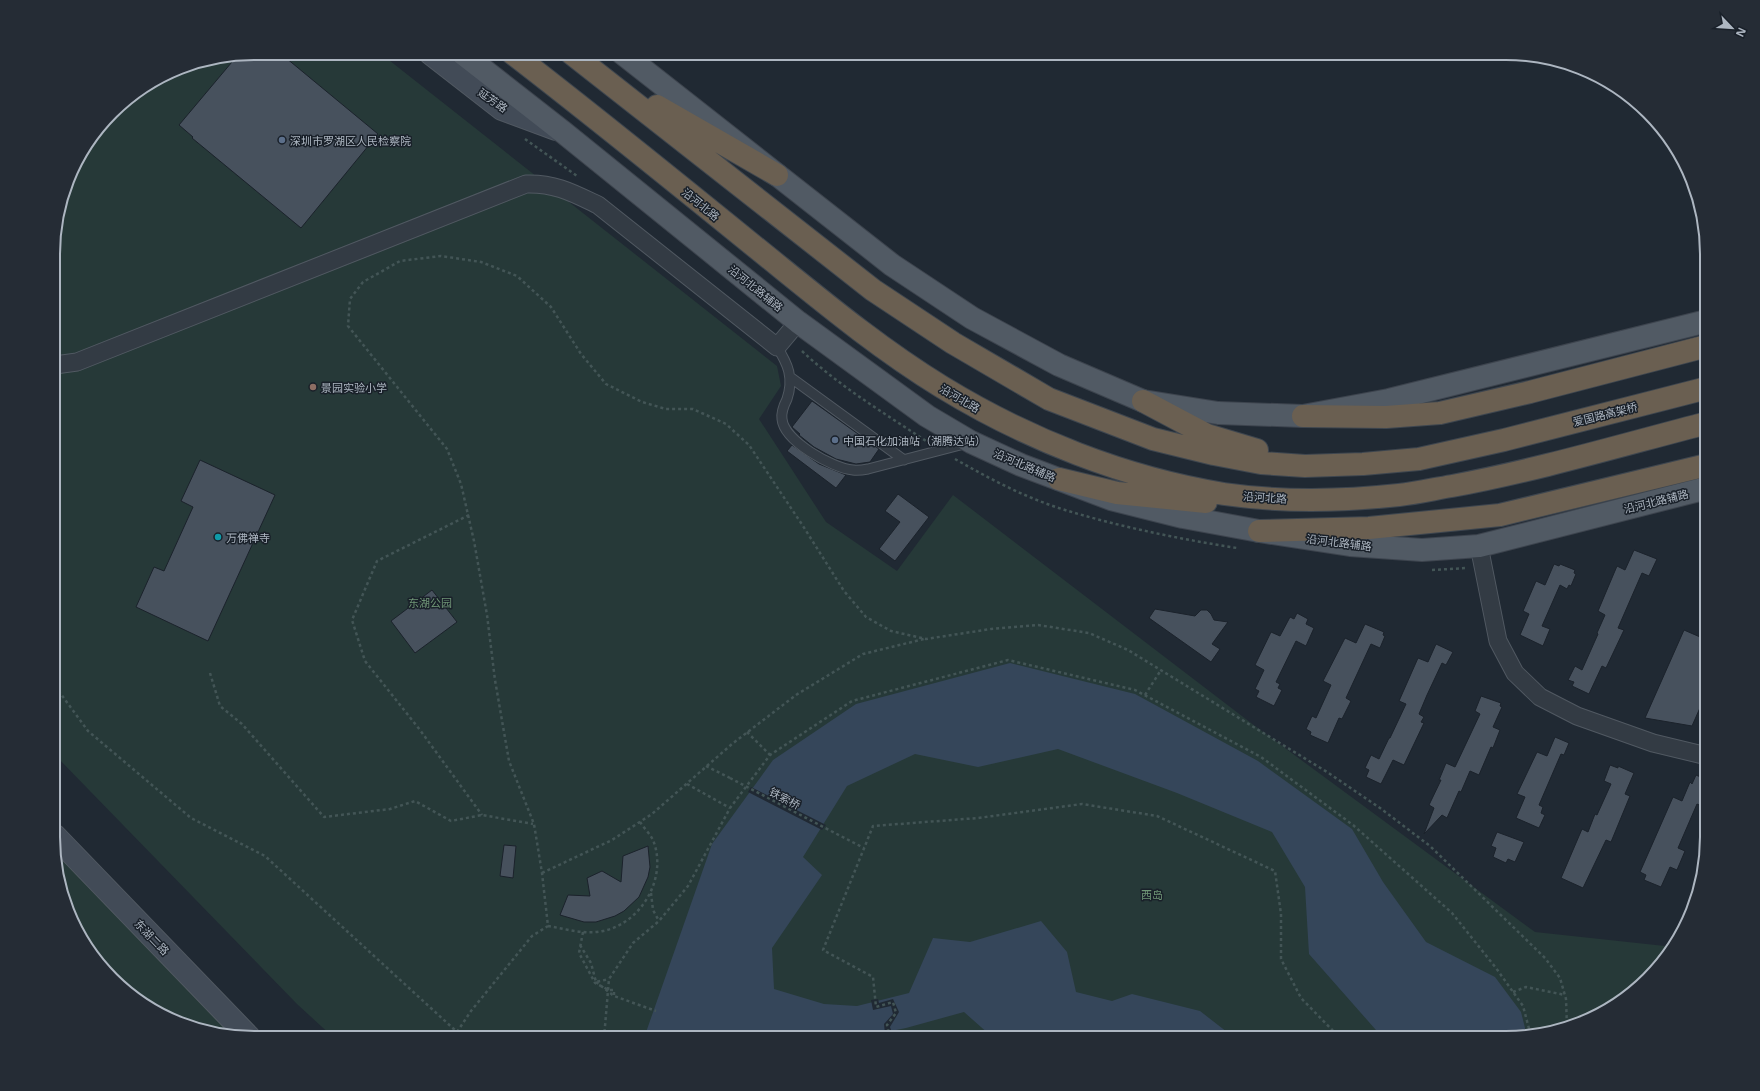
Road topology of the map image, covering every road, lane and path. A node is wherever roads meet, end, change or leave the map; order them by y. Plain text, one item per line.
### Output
1 (439, 60) edge
2 (471, 60) edge
3 (521, 60) edge
4 (580, 60) edge
5 (631, 60) edge
6 (589, 67) junction
7 (563, 132) junction
8 (777, 175) junction
9 (798, 322) junction
10 (1700, 323) edge
11 (777, 347) junction
12 (1700, 348) edge
13 (802, 351) dead end
14 (60, 364) edge
15 (790, 377) junction
16 (1700, 390) edge
17 (1144, 401) junction
18 (1303, 416) junction
19 (1700, 425) edge
20 (926, 440) dead end
21 (971, 442) junction
22 (904, 460) junction
23 (1305, 466) junction
24 (1700, 467) edge
25 (1059, 479) junction
26 (1700, 490) edge
27 (1312, 500) junction
28 (469, 515) junction
29 (1259, 531) junction
30 (1479, 546) junction
31 (926, 639) junction
32 (1161, 670) junction
33 (210, 673) dead end
34 (60, 693) edge
35 (1145, 695) junction
36 (747, 732) junction
37 (1700, 754) edge
38 (770, 755) junction
39 (706, 766) junction
40 (686, 784) junction
41 (730, 808) junction
42 (482, 815) junction
43 (640, 822) junction
44 (534, 824) junction
45 (60, 841) edge
46 (864, 848) junction
47 (542, 873) junction
48 (652, 891) junction
49 (659, 921) junction
50 (548, 926) junction
51 (583, 932) junction
52 (580, 944) junction
53 (610, 979) junction
54 (596, 982) junction
55 (609, 990) junction
56 (1513, 992) junction
57 (1565, 995) junction
58 (614, 996) junction
59 (656, 1011) dead end
60 (1567, 1021) edge
61 (1529, 1029) edge
62 (244, 1031) edge
63 (456, 1031) edge
64 (458, 1031) edge
65 (605, 1031) edge
66 (888, 1031) edge
67 (1333, 1031) edge

1 - 7 street, 延芳路
2 - 7 main road, 沿河北路辅路
3 - 27 highway, 沿河北路
4 - 6 highway
5 - 8 main road
6 - 8 highway
6 - 23 highway
7 - 9 main road, 沿河北路辅路
8 - 17 main road
9 - 11 street
9 - 21 main road, 沿河北路辅路
10 - 18 main road
11 - 14 street
11 - 15 lane
12 - 18 highway
13 - 20 path
15 - 22 lane
15 - 22 lane
16 - 23 highway, 爱国路高架桥
17 - 18 main road
17 - 23 highway
19 - 27 highway, 沿河北路
21 - 22 lane
21 - 25 main road, 沿河北路辅路
24 - 29 highway
25 - 27 highway
25 - 29 main road, 沿河北路辅路
26 - 30 main road, 沿河北路辅路
28 - 31 path
28 - 42 path
28 - 44 path
29 - 30 main road, 沿河北路辅路
30 - 37 street
31 - 32 path
31 - 36 path
32 - 35 path
32 - 57 path
33 - 42 path
34 - 63 path
35 - 38 path
35 - 56 path
36 - 38 path
36 - 39 path
38 - 41 path
39 - 40 path
39 - 46 path, 铁索桥, bridge
40 - 41 path
40 - 43 path
41 - 49 path
42 - 44 path
43 - 47 path
43 - 48 path
44 - 47 path
45 - 62 street, 东湖二路
46 - 66 path
46 - 67 path
47 - 50 path
48 - 49 path
48 - 51 path
49 - 53 path
50 - 51 path
50 - 64 path
51 - 52 path
52 - 54 path
52 - 55 path
53 - 54 path
53 - 55 path
54 - 58 path, bridge
55 - 58 path
55 - 65 path
56 - 57 path
56 - 61 path
57 - 60 path
58 - 59 path, bridge

